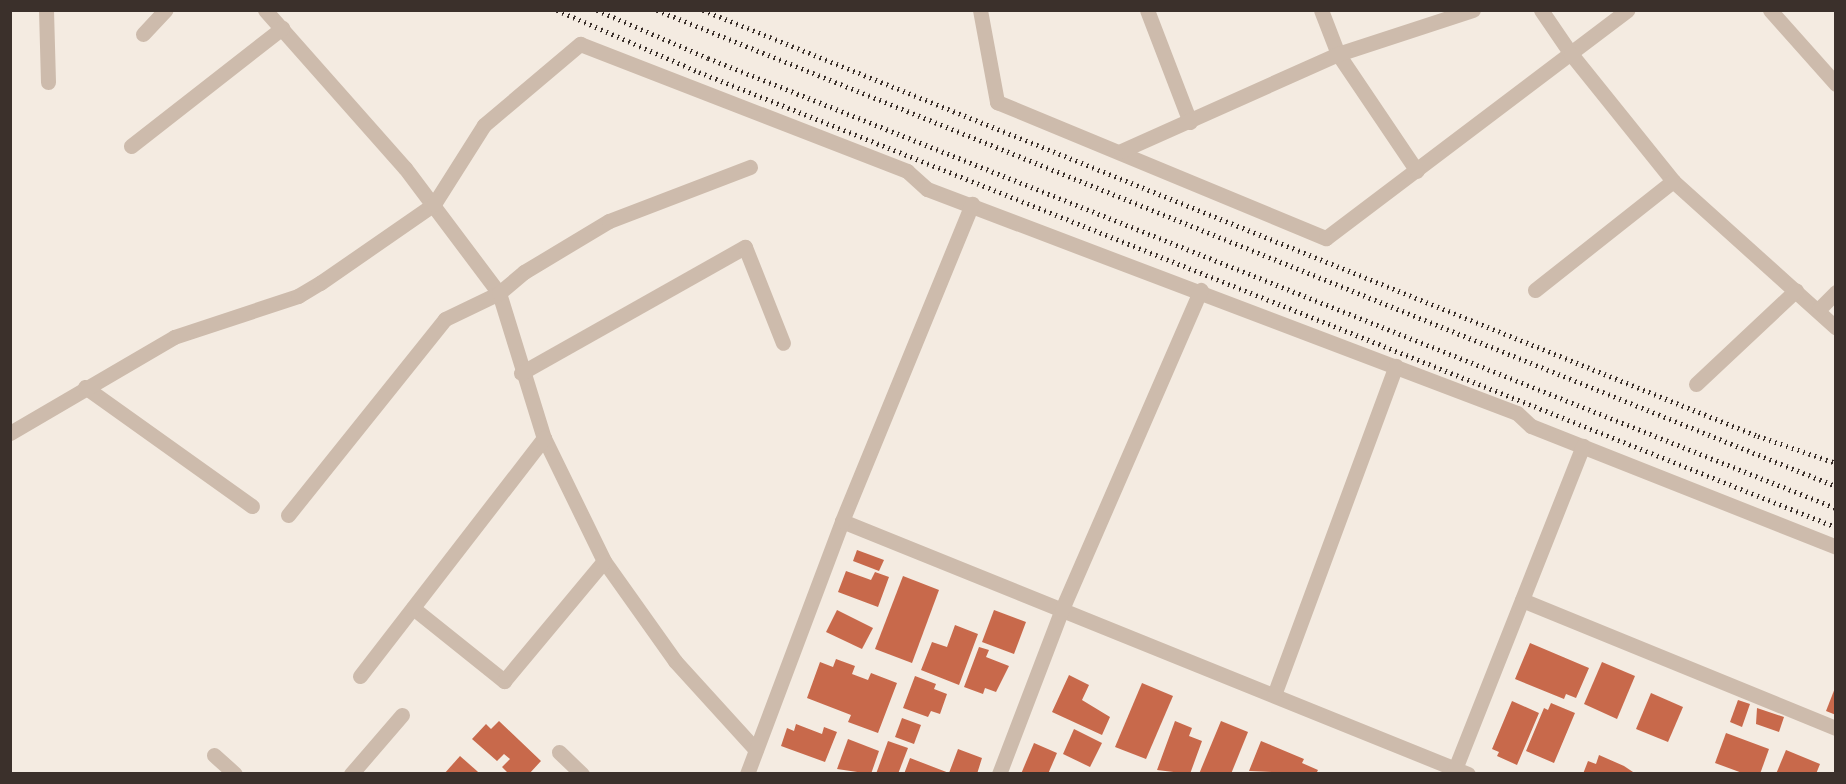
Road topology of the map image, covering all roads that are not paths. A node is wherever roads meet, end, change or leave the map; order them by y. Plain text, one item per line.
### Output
1 (46, 10) edge
2 (165, 10) edge
3 (265, 10) edge
4 (980, 10) edge
5 (1147, 10) edge
6 (1321, 10) edge
7 (1473, 10) edge
8 (1541, 10) edge
9 (1627, 10) edge
10 (1770, 10) edge
11 (282, 28) junction
12 (143, 34) dead end
13 (1338, 54) junction
14 (1571, 54) junction
15 (48, 82) dead end
16 (1836, 84) edge
17 (1190, 122) junction
18 (131, 146) dead end
19 (1121, 152) junction
20 (750, 166) dead end
21 (1418, 171) junction
22 (1673, 181) junction
23 (434, 204) junction
24 (972, 204) junction
25 (1201, 290) junction
26 (1535, 290) dead end
27 (1797, 290) junction
28 (1836, 292) edge
29 (499, 293) junction
30 (1819, 309) junction
31 (1836, 328) edge
32 (783, 343) dead end
33 (1396, 366) junction
34 (521, 373) junction
35 (1696, 384) dead end
36 (85, 387) junction
37 (10, 433) edge
38 (544, 438) junction
39 (1583, 446) junction
40 (252, 506) dead end
41 (288, 515) dead end
42 (842, 521) junction
43 (1836, 547) edge
44 (604, 561) junction
45 (1522, 600) junction
46 (413, 608) junction
47 (1062, 609) junction
48 (360, 676) dead end
49 (1274, 695) junction
50 (402, 715) dead end
51 (1836, 728) edge
52 (756, 750) junction
53 (559, 752) dead end
54 (214, 755) dead end
55 (1459, 772) edge
56 (235, 774) edge
57 (351, 774) edge
58 (582, 774) edge
59 (747, 774) edge
60 (999, 774) edge

1 - 15 street
2 - 12 street
3 - 11 street
4 - 19 street
5 - 17 street
6 - 13 street
7 - 13 street
8 - 14 street
9 - 14 street
10 - 16 street
11 - 18 street
11 - 23 street
13 - 17 street
13 - 21 street
14 - 21 street
14 - 22 street
17 - 19 street
19 - 21 street
20 - 29 street
22 - 26 street
22 - 27 street
23 - 24 street
23 - 29 street
23 - 36 street
24 - 25 street
24 - 42 street
25 - 33 street
25 - 47 street
27 - 30 street
27 - 35 street
28 - 30 street
29 - 34 street
29 - 41 street
30 - 31 street
32 - 34 street
33 - 39 street
33 - 49 street
34 - 38 street
36 - 37 street
36 - 40 street
38 - 44 street
38 - 46 street
39 - 43 street
39 - 45 street
42 - 47 street
42 - 52 street
44 - 46 street
44 - 52 street
45 - 51 street
45 - 55 street
46 - 48 street
47 - 49 street
47 - 60 street
49 - 55 street
50 - 57 street
52 - 59 street
53 - 58 street
54 - 56 street

